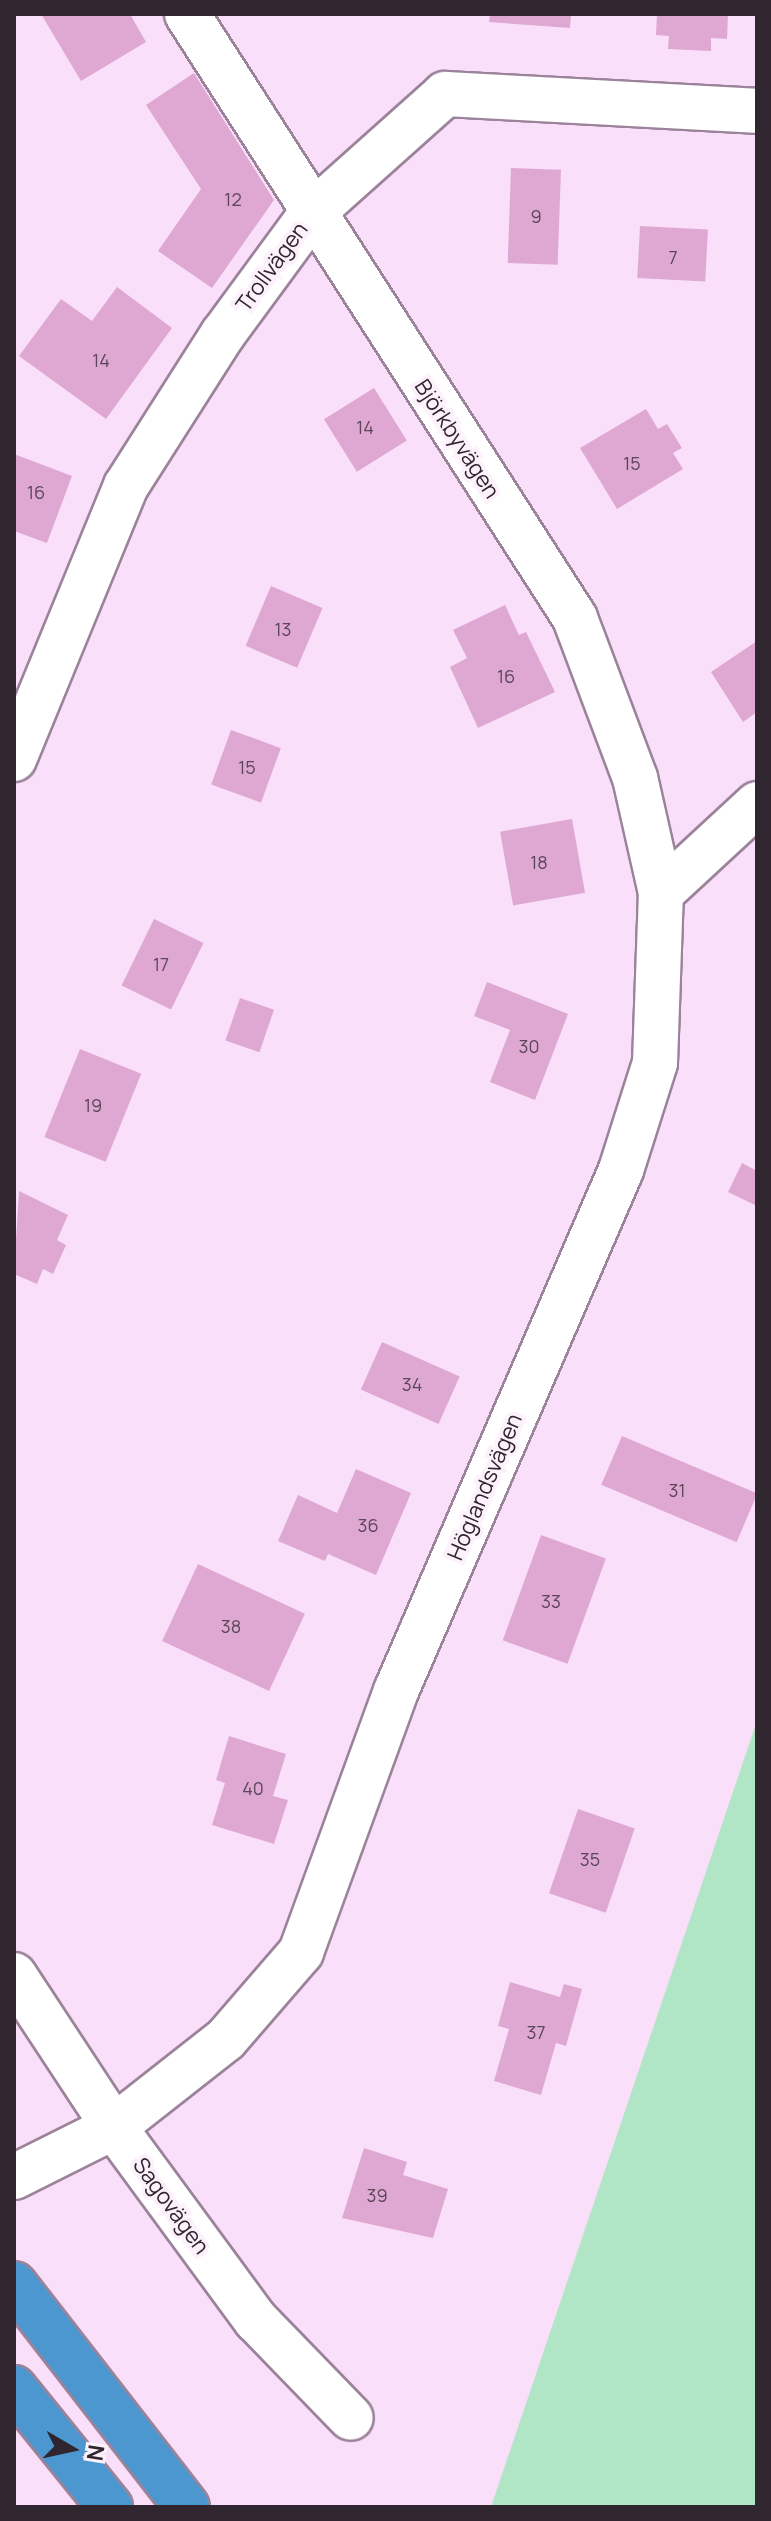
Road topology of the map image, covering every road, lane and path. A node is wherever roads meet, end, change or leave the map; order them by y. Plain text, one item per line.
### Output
1 (187, 14) edge
2 (757, 111) edge
3 (311, 214) junction
4 (14, 759) edge
5 (757, 804) edge
6 (661, 893) junction
7 (14, 1975) edge
8 (114, 2127) junction
9 (17, 2176) edge
10 (14, 2284) edge
11 (14, 2388) edge
12 (351, 2418) dead end
13 (110, 2507) edge
14 (187, 2507) edge

1 - 3 street, Björkbyvägen
2 - 3 street, Trollvägen
3 - 4 street, Trollvägen
3 - 6 street, Björkbyvägen
5 - 6 street
6 - 8 street, Höglandsvägen
7 - 8 street, Sagovägen
8 - 9 street, Höglandsvägen
8 - 12 street, Sagovägen
10 - 14 highway
11 - 13 highway

